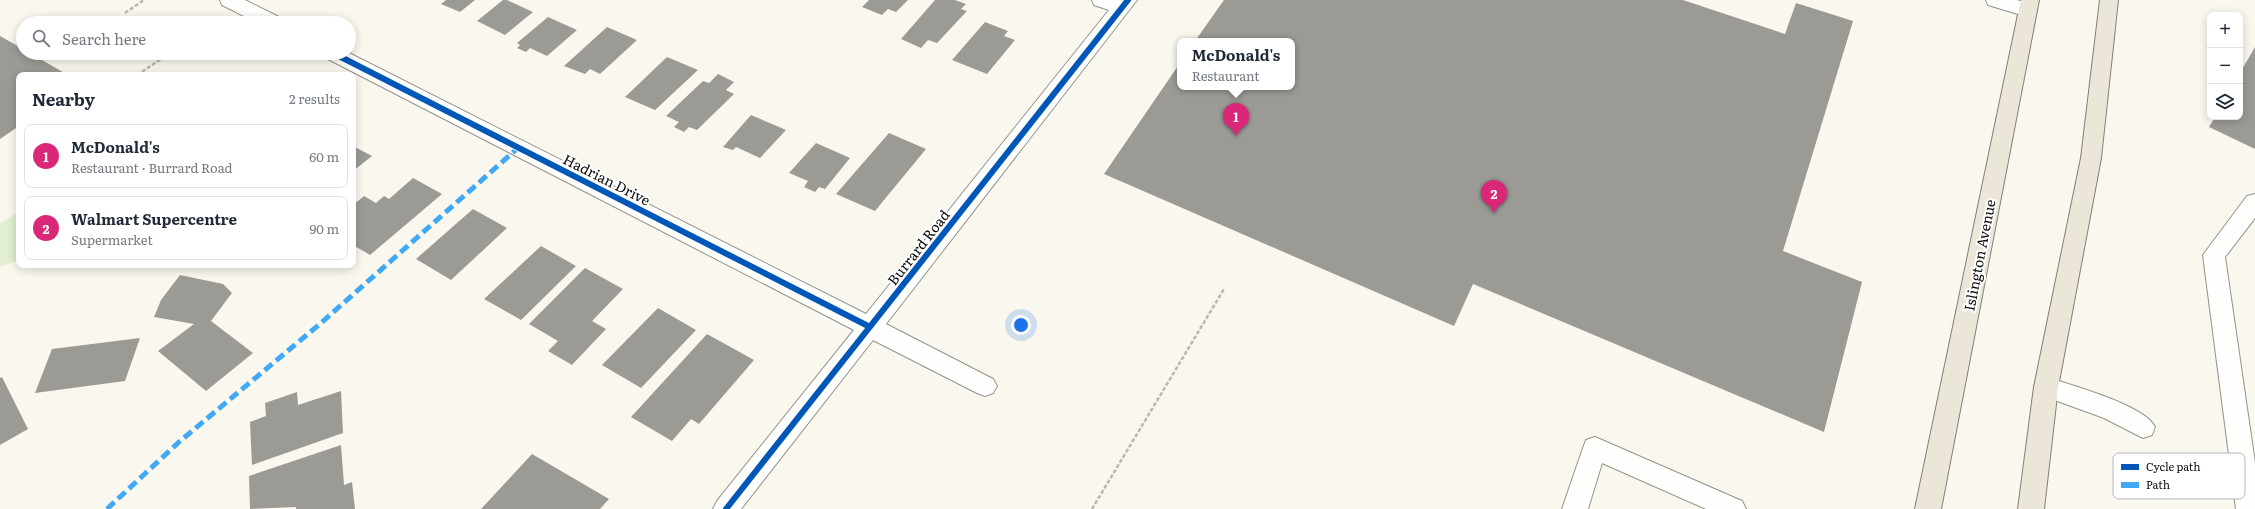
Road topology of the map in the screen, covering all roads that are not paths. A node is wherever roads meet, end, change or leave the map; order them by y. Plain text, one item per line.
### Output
1 (229, 0) edge
2 (1101, 0) edge
3 (1995, 0) edge
4 (2109, 0) edge
5 (1125, 4) edge
6 (2029, 5) edge
7 (260, 16) edge
8 (347, 60) edge
9 (2255, 202) edge
10 (870, 327) junction
11 (985, 386) dead end
12 (2046, 387) junction
13 (2144, 427) dead end
14 (2244, 453) edge
15 (2245, 462) edge
16 (2250, 496) edge
17 (726, 509) edge
18 (1575, 509) edge
19 (1733, 509) edge
20 (1928, 509) edge
21 (2031, 509) edge

1 - 7 street
2 - 5 street
3 - 6 street
4 - 12 main road
5 - 10 street, Burrard Road
6 - 20 main road, Islington Avenue
8 - 10 street, Hadrian Drive
9 - 14 street
10 - 11 street, Hadrian Drive
10 - 17 street, Burrard Road
12 - 13 street
12 - 21 main road
15 - 16 street
18 - 19 street

